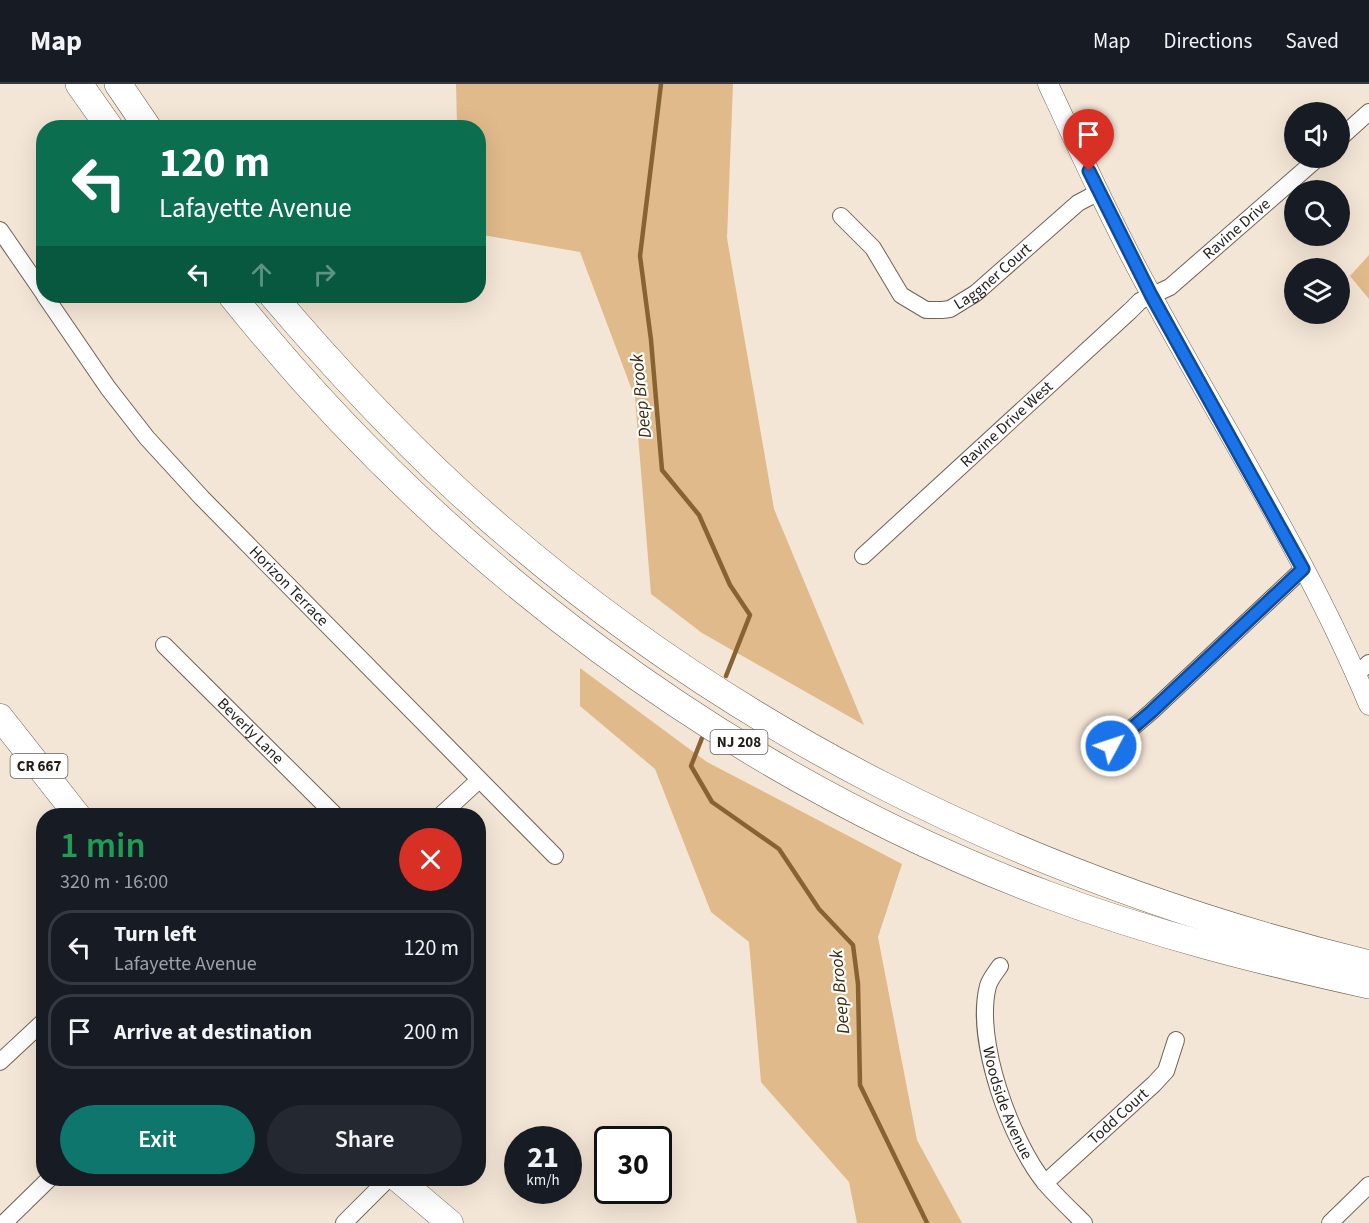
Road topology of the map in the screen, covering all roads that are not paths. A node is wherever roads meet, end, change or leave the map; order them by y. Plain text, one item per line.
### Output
1 (80, 84) edge
2 (118, 84) edge
3 (1048, 84) edge
4 (1369, 112) edge
5 (105, 120) edge
6 (143, 120) edge
7 (1350, 129) edge
8 (1307, 168) edge
9 (1099, 192) junction
10 (841, 216) dead end
11 (0, 230) edge
12 (36, 283) edge
13 (1151, 295) junction
14 (50, 303) edge
15 (238, 303) edge
16 (279, 303) edge
17 (863, 556) dead end
18 (1303, 569) junction
19 (164, 645) dead end
20 (1363, 669) edge
21 (1369, 705) edge
22 (0, 717) edge
23 (1111, 746) dead end
24 (479, 780) junction
25 (72, 808) edge
26 (328, 808) edge
27 (449, 808) edge
28 (555, 856) dead end
29 (1369, 964) edge
30 (1000, 966) dead end
31 (1369, 985) edge
32 (36, 1029) edge
33 (1176, 1040) dead end
34 (0, 1062) edge
35 (1045, 1183) junction
36 (1369, 1185) edge
37 (42, 1186) edge
38 (391, 1186) edge
39 (406, 1186) edge
40 (4, 1223) edge
41 (345, 1223) edge
42 (450, 1223) edge
43 (1084, 1223) edge
44 (1330, 1223) edge

1 - 5 highway
2 - 6 highway
3 - 9 street
4 - 7 street
8 - 13 street, Ravine Drive
9 - 10 street, Laggner Court
9 - 13 street
11 - 12 street, Horizon Terrace
13 - 17 street, Ravine Drive West
13 - 18 street
14 - 24 street, Horizon Terrace
15 - 31 highway, NJ 208
16 - 29 highway, NJ 208
18 - 20 street
18 - 23 street
19 - 26 street, Beverly Lane
20 - 21 street
22 - 25 main road, CR 667
24 - 27 street
24 - 28 street, Horizon Terrace
30 - 35 street, Woodside Avenue
32 - 34 street
33 - 35 street, Todd Court
35 - 43 street, Woodside Avenue
36 - 44 street
37 - 40 street
38 - 41 street
39 - 42 main road

